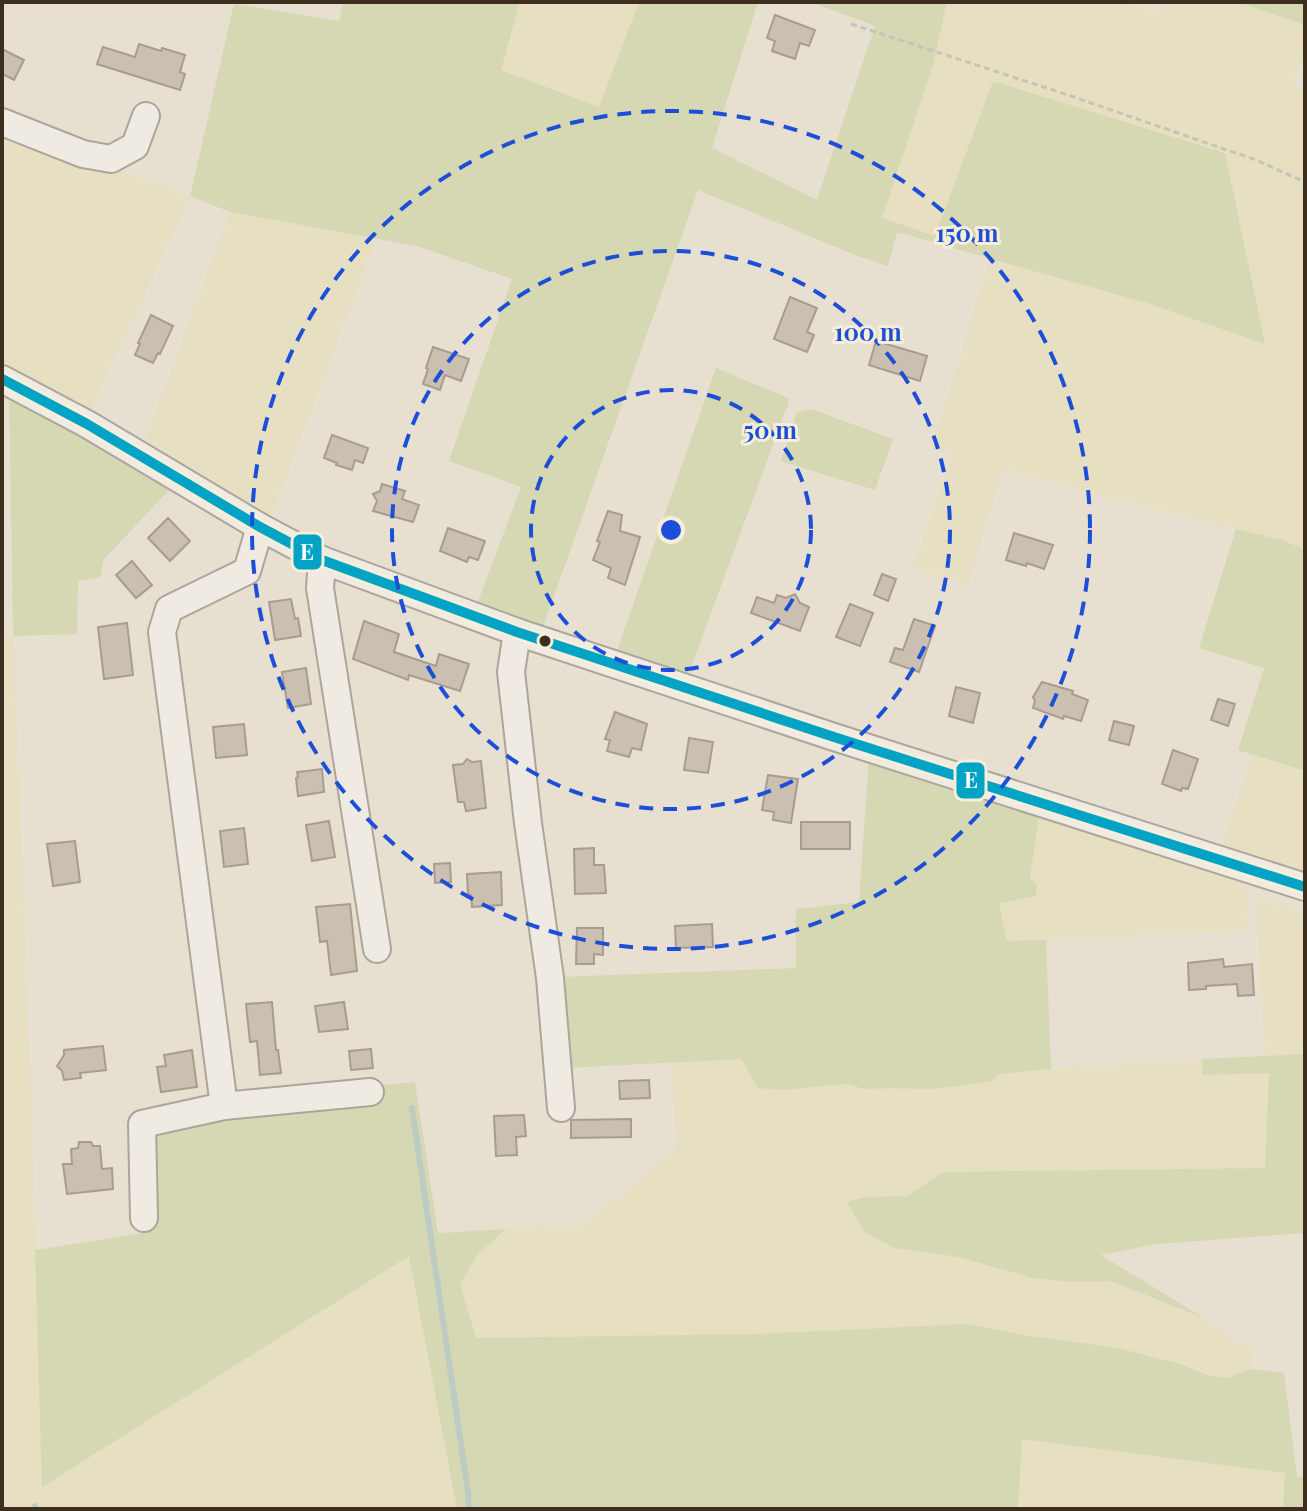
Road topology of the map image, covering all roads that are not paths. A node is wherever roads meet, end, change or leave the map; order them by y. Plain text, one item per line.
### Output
1 (146, 116) dead end
2 (2, 122) edge
3 (2, 379) edge
4 (260, 527) junction
5 (322, 560) junction
6 (517, 632) junction
7 (1305, 887) edge
8 (377, 949) dead end
9 (370, 1092) dead end
10 (224, 1106) junction
11 (561, 1108) dead end
12 (144, 1218) dead end

1 - 2 street
3 - 4 street
4 - 5 street
4 - 10 street
5 - 6 street
5 - 8 street
6 - 7 street
6 - 11 street
9 - 10 street
10 - 12 street

